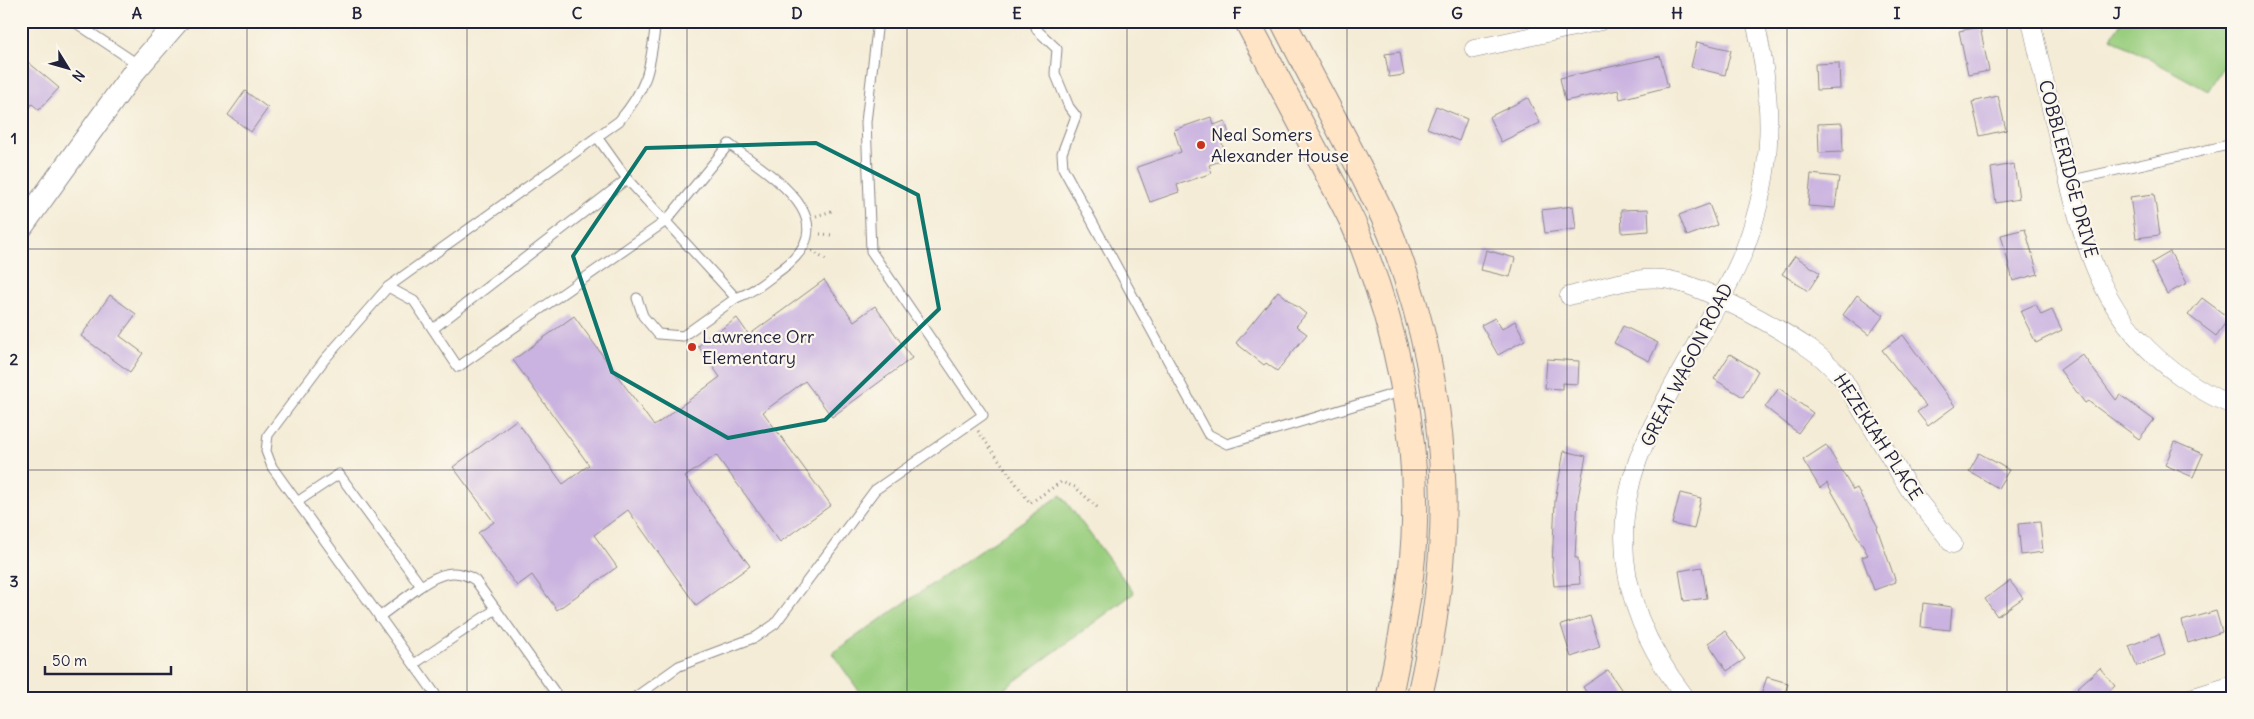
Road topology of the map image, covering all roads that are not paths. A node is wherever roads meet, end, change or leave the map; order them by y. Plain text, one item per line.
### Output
1 (73, 21) edge
2 (178, 21) edge
3 (656, 21) edge
4 (878, 21) edge
5 (1034, 21) edge
6 (1247, 21) edge
7 (1283, 21) edge
8 (1600, 21) edge
9 (1755, 21) edge
10 (2031, 21) edge
11 (1474, 49) dead end
12 (139, 66) junction
13 (597, 137) junction
14 (2233, 144) edge
15 (627, 179) junction
16 (2068, 181) junction
17 (666, 221) junction
18 (21, 228) edge
19 (388, 287) junction
20 (1569, 296) dead end
21 (637, 298) dead end
22 (736, 298) junction
23 (1720, 300) junction
24 (432, 329) junction
25 (1404, 391) junction
26 (2233, 405) edge
27 (297, 502) junction
28 (1954, 544) dead end
29 (421, 586) junction
30 (496, 609) junction
31 (379, 617) junction
32 (414, 664) junction
33 (2233, 685) edge
34 (438, 698) edge
35 (559, 698) edge
36 (634, 698) edge
37 (1389, 698) edge
38 (1419, 698) edge
39 (1686, 698) edge
40 (2190, 698) edge

1 - 12 lane
2 - 12 street
3 - 13 lane
4 - 36 lane
5 - 25 lane
6 - 25 main road
7 - 38 main road
8 - 11 street
9 - 23 street, GREAT WAGON ROAD
10 - 16 street, COBBLERIDGE DRIVE
12 - 18 street
13 - 15 lane
13 - 19 lane
14 - 16 lane
15 - 17 lane
15 - 24 lane
16 - 26 street, COBBLERIDGE DRIVE
17 - 22 lane
17 - 22 lane
17 - 24 lane
19 - 24 lane
19 - 27 lane
20 - 23 street, HEZEKIAH PLACE
21 - 22 lane
23 - 28 street, HEZEKIAH PLACE
23 - 39 street, GREAT WAGON ROAD
25 - 37 main road
27 - 29 lane
27 - 31 lane
29 - 30 lane
29 - 31 lane
30 - 32 lane
30 - 35 lane
31 - 32 lane
32 - 34 lane
33 - 40 street

